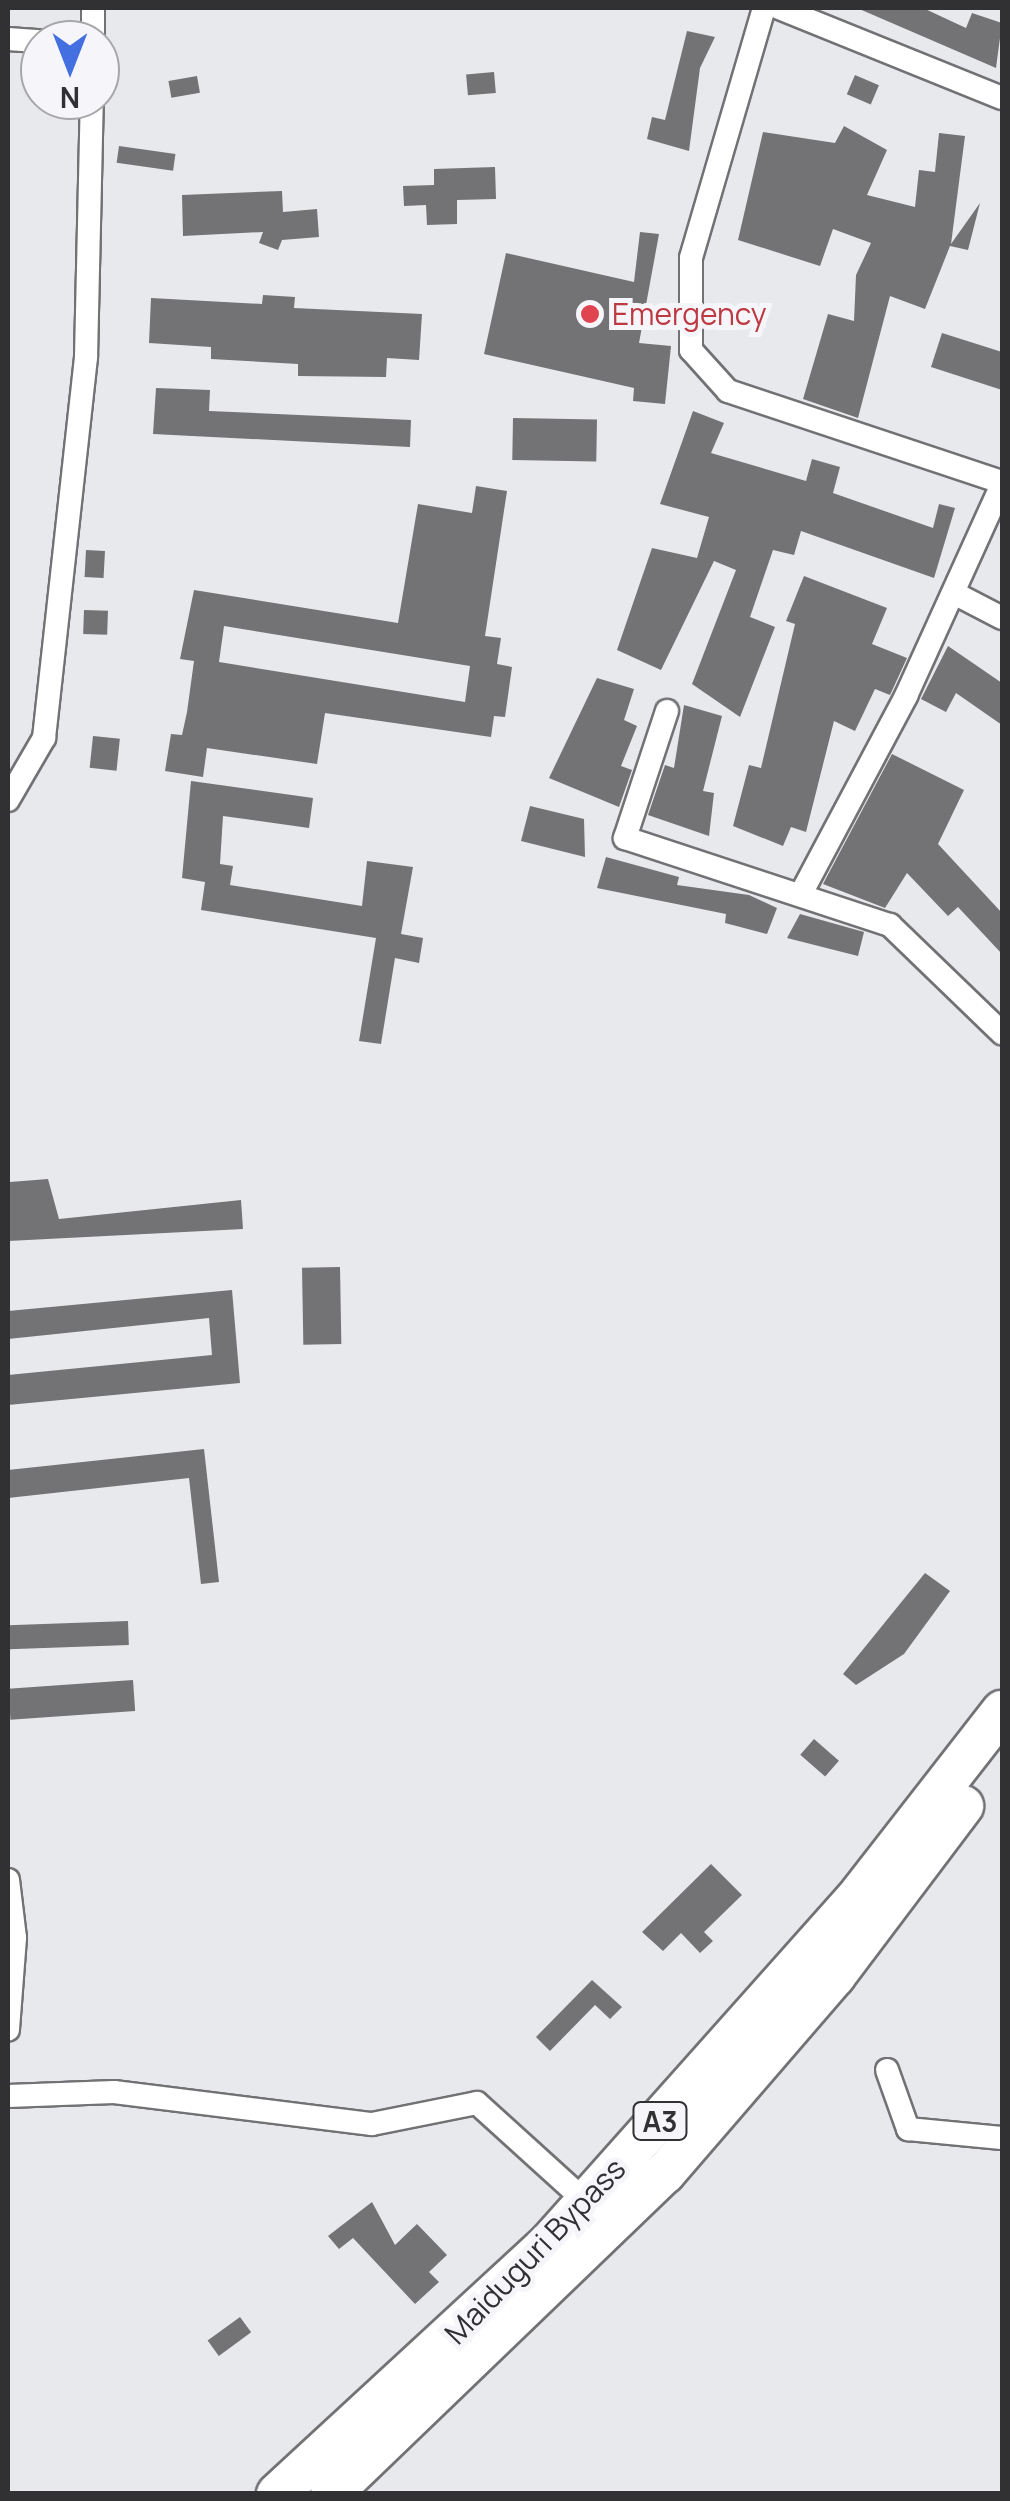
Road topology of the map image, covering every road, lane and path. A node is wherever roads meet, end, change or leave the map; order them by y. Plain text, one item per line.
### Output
1 (764, 8) edge
2 (780, 8) edge
3 (1002, 98) edge
4 (92, 120) edge
5 (1002, 483) edge
6 (954, 593) junction
7 (1002, 618) edge
8 (666, 711) dead end
9 (8, 800) edge
10 (803, 890) junction
11 (1002, 1033) edge
12 (1002, 1712) edge
13 (1002, 1753) edge
14 (8, 1880) edge
15 (8, 2030) edge
16 (887, 2070) dead end
17 (8, 2096) edge
18 (1002, 2138) edge
19 (586, 2202) junction
20 (277, 2494) edge
21 (331, 2494) edge

1 - 5 street
2 - 3 street
4 - 9 street
5 - 6 street
6 - 7 street
6 - 10 street
8 - 10 street
10 - 11 street
12 - 19 highway, Maiduguri Bypass / A3
13 - 21 highway, Maiduguri Bypass / A3
14 - 15 street
16 - 18 street
17 - 19 street
19 - 20 highway, Maiduguri Bypass / A3

